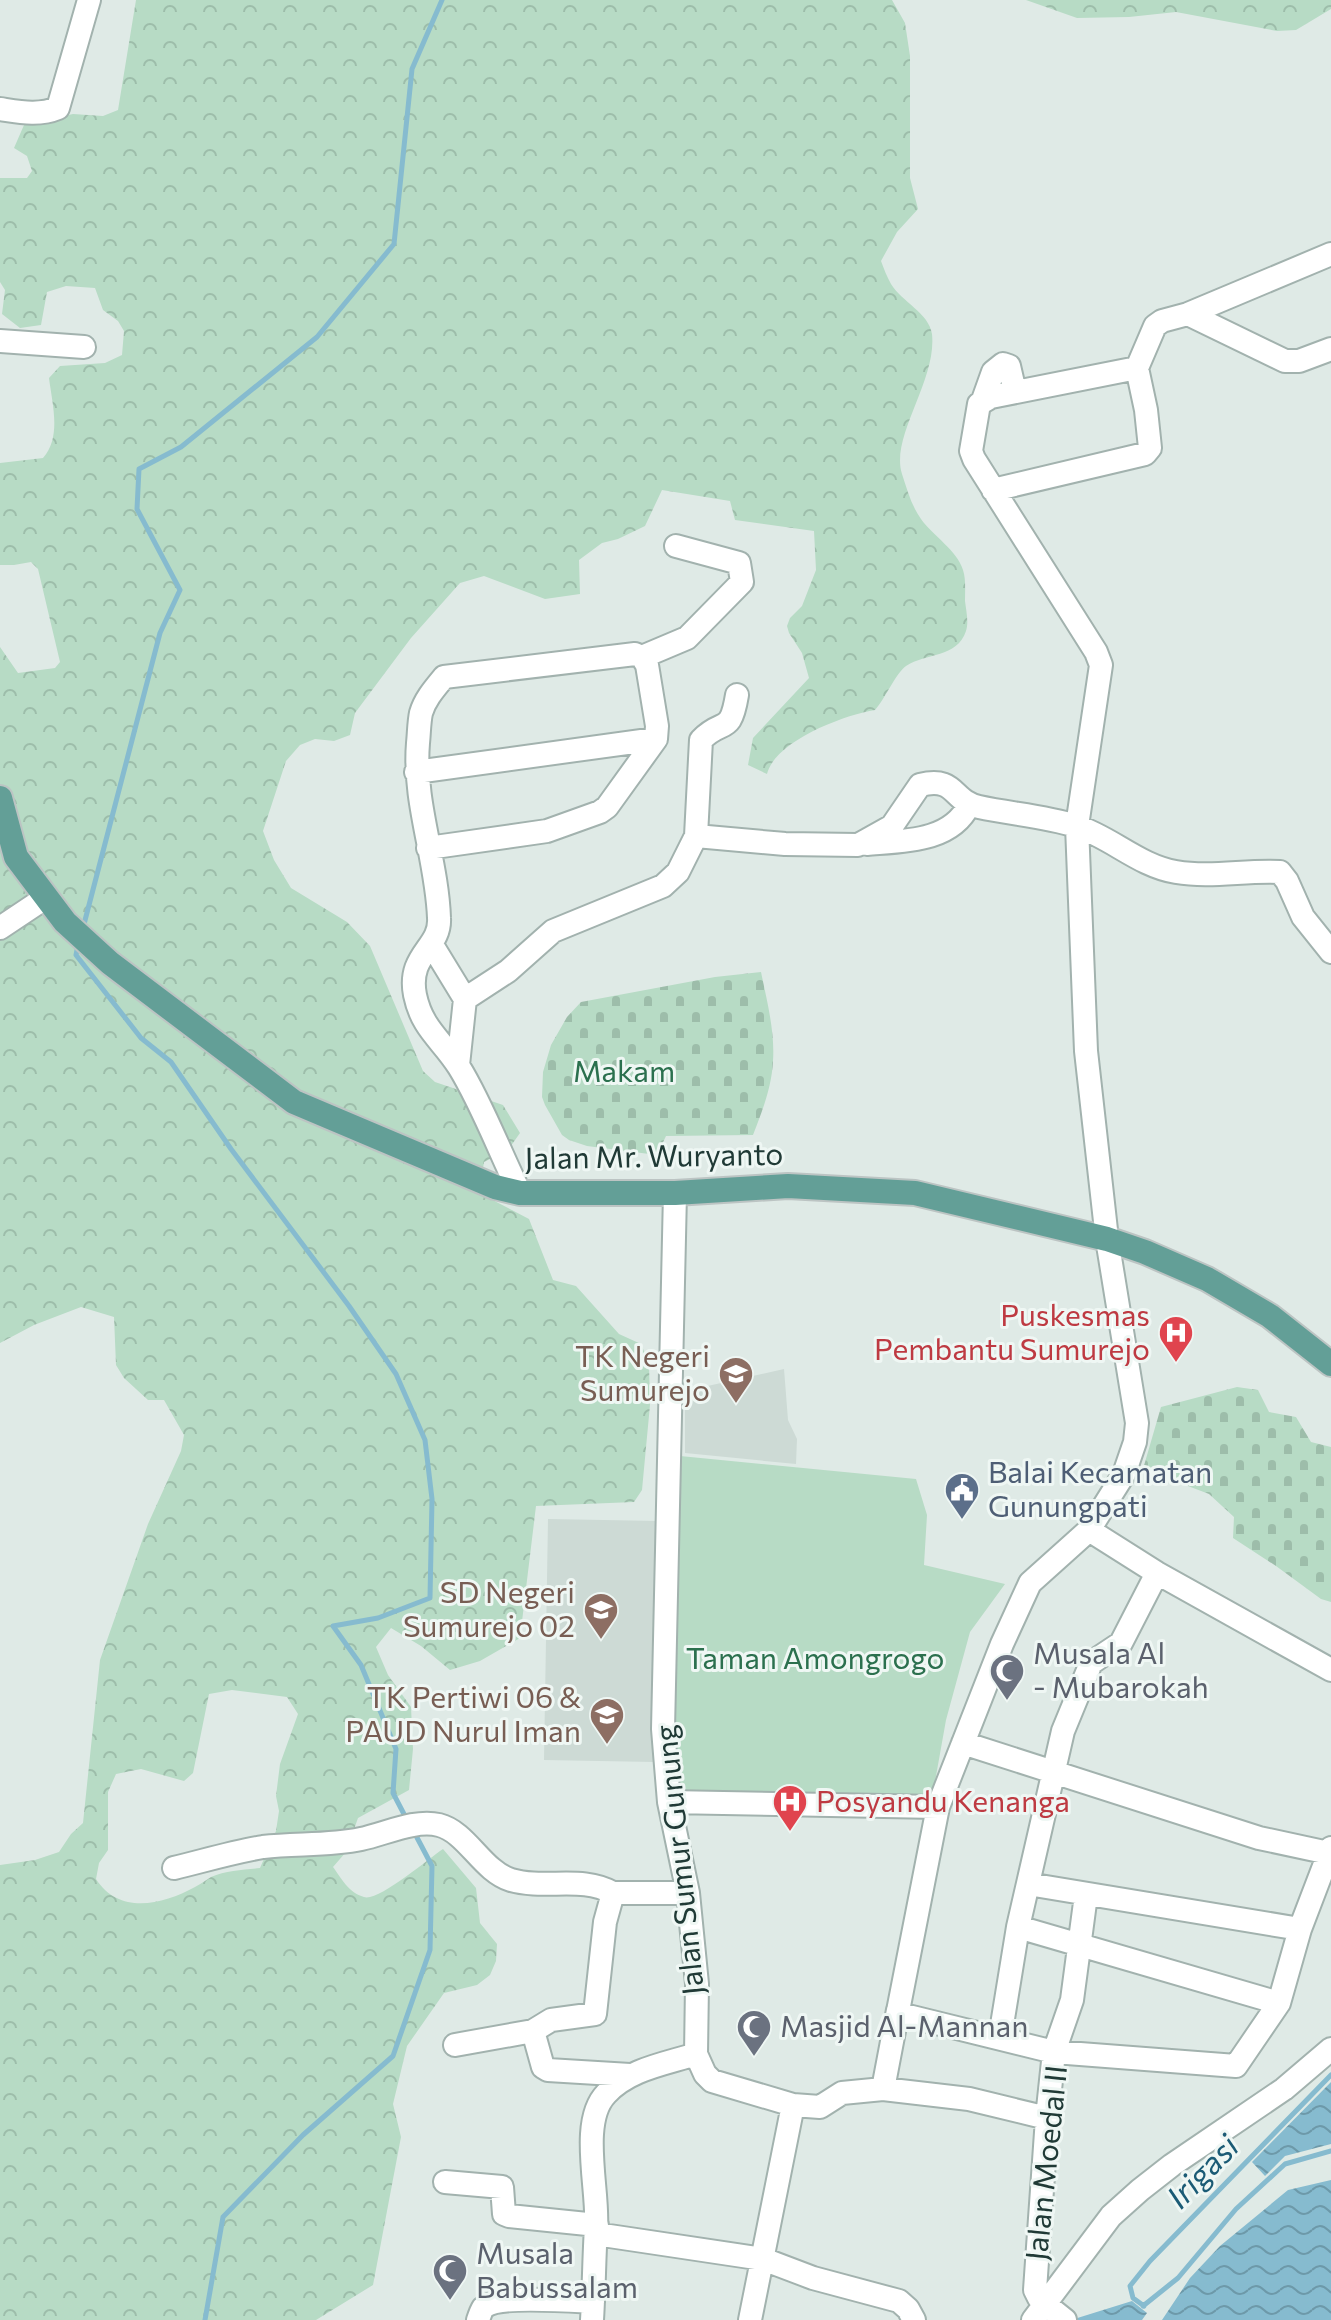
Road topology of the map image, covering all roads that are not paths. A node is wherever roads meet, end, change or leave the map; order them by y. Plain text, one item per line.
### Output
1 (89, 0) edge
2 (0, 109) edge
3 (1331, 254) edge
4 (1188, 314) junction
5 (0, 341) edge
6 (84, 347) dead end
7 (1331, 349) edge
8 (1137, 368) junction
9 (993, 490) junction
10 (676, 546) dead end
11 (642, 657) junction
12 (737, 695) dead end
13 (656, 739) junction
14 (416, 772) junction
15 (0, 798) edge
16 (969, 805) junction
17 (1077, 826) junction
18 (696, 836) junction
19 (858, 845) junction
20 (428, 848) junction
21 (45, 898) junction
22 (0, 928) edge
23 (432, 945) junction
24 (1331, 952) edge
25 (465, 999) junction
26 (458, 1065) junction
27 (520, 1193) junction
28 (675, 1193) junction
29 (1107, 1239) junction
30 (1331, 1364) edge
31 (1089, 1530) junction
32 (1157, 1573) junction
33 (1331, 1670) edge
34 (963, 1743) junction
35 (1054, 1773) junction
36 (669, 1802) junction
37 (938, 1807) junction
38 (1328, 1860) edge
39 (174, 1868) dead end
40 (1028, 1884) junction
41 (613, 1893) junction
42 (688, 1893) junction
43 (1086, 1895) junction
44 (1018, 1927) junction
45 (1300, 1929) junction
46 (1079, 1945) junction
47 (1279, 2003) junction
48 (898, 2010) junction
49 (533, 2031) junction
50 (1000, 2037) junction
51 (455, 2045) dead end
52 (1331, 2049) edge
53 (1054, 2052) junction
54 (696, 2054) junction
55 (630, 2075) junction
56 (883, 2089) junction
57 (793, 2105) junction
58 (1047, 2118) junction
59 (445, 2182) dead end
60 (596, 2229) junction
61 (763, 2259) junction
62 (593, 2311) edge
63 (1037, 2314) edge
64 (478, 2320) edge
65 (750, 2320) edge
66 (914, 2320) edge
67 (1065, 2320) edge

1 - 2 street
3 - 4 street
4 - 7 street
4 - 8 street
5 - 6 street
8 - 9 street
8 - 9 street
9 - 17 street
10 - 11 street
11 - 13 street
11 - 14 street
12 - 18 street
13 - 14 street
13 - 20 street
14 - 20 street
15 - 21 main road, Jalan Mr. Wuryanto
16 - 17 street
16 - 19 street
16 - 19 street
17 - 24 street
17 - 29 street
18 - 19 street
18 - 25 street
20 - 23 street
21 - 22 street
21 - 27 main road, Jalan Mr. Wuryanto
23 - 25 street
23 - 26 street
25 - 26 street
26 - 27 street
27 - 28 main road, Jalan Mr. Wuryanto
28 - 29 main road, Jalan Mr. Wuryanto
28 - 36 street, Jalan Sumur Gunung
29 - 30 main road, Jalan Mr. Wuryanto
29 - 31 street
31 - 32 street
31 - 34 street
32 - 33 street
32 - 35 street
34 - 35 street
34 - 37 street
35 - 38 street
35 - 40 street
36 - 37 street
36 - 42 street, Jalan Sumur Gunung
37 - 48 street
38 - 45 street, Jalan Moedal II
39 - 41 street
40 - 43 street
40 - 44 street
41 - 42 street
41 - 49 street
42 - 54 street, Jalan Sumur Gunung
43 - 45 street
43 - 46 street
44 - 46 street
44 - 50 street
45 - 47 street, Jalan Moedal II
46 - 47 street
46 - 53 street
47 - 53 street, Jalan Moedal II
48 - 50 street
48 - 56 street
49 - 51 street
49 - 55 street
50 - 53 street
52 - 63 street
53 - 58 street, Jalan Moedal II
54 - 55 street
54 - 57 street
55 - 60 street
56 - 57 street
56 - 58 street
57 - 61 street
58 - 63 street, Jalan Moedal II
59 - 60 street
60 - 61 street
60 - 62 street
61 - 65 street
61 - 66 street
62 - 64 street
63 - 67 street

